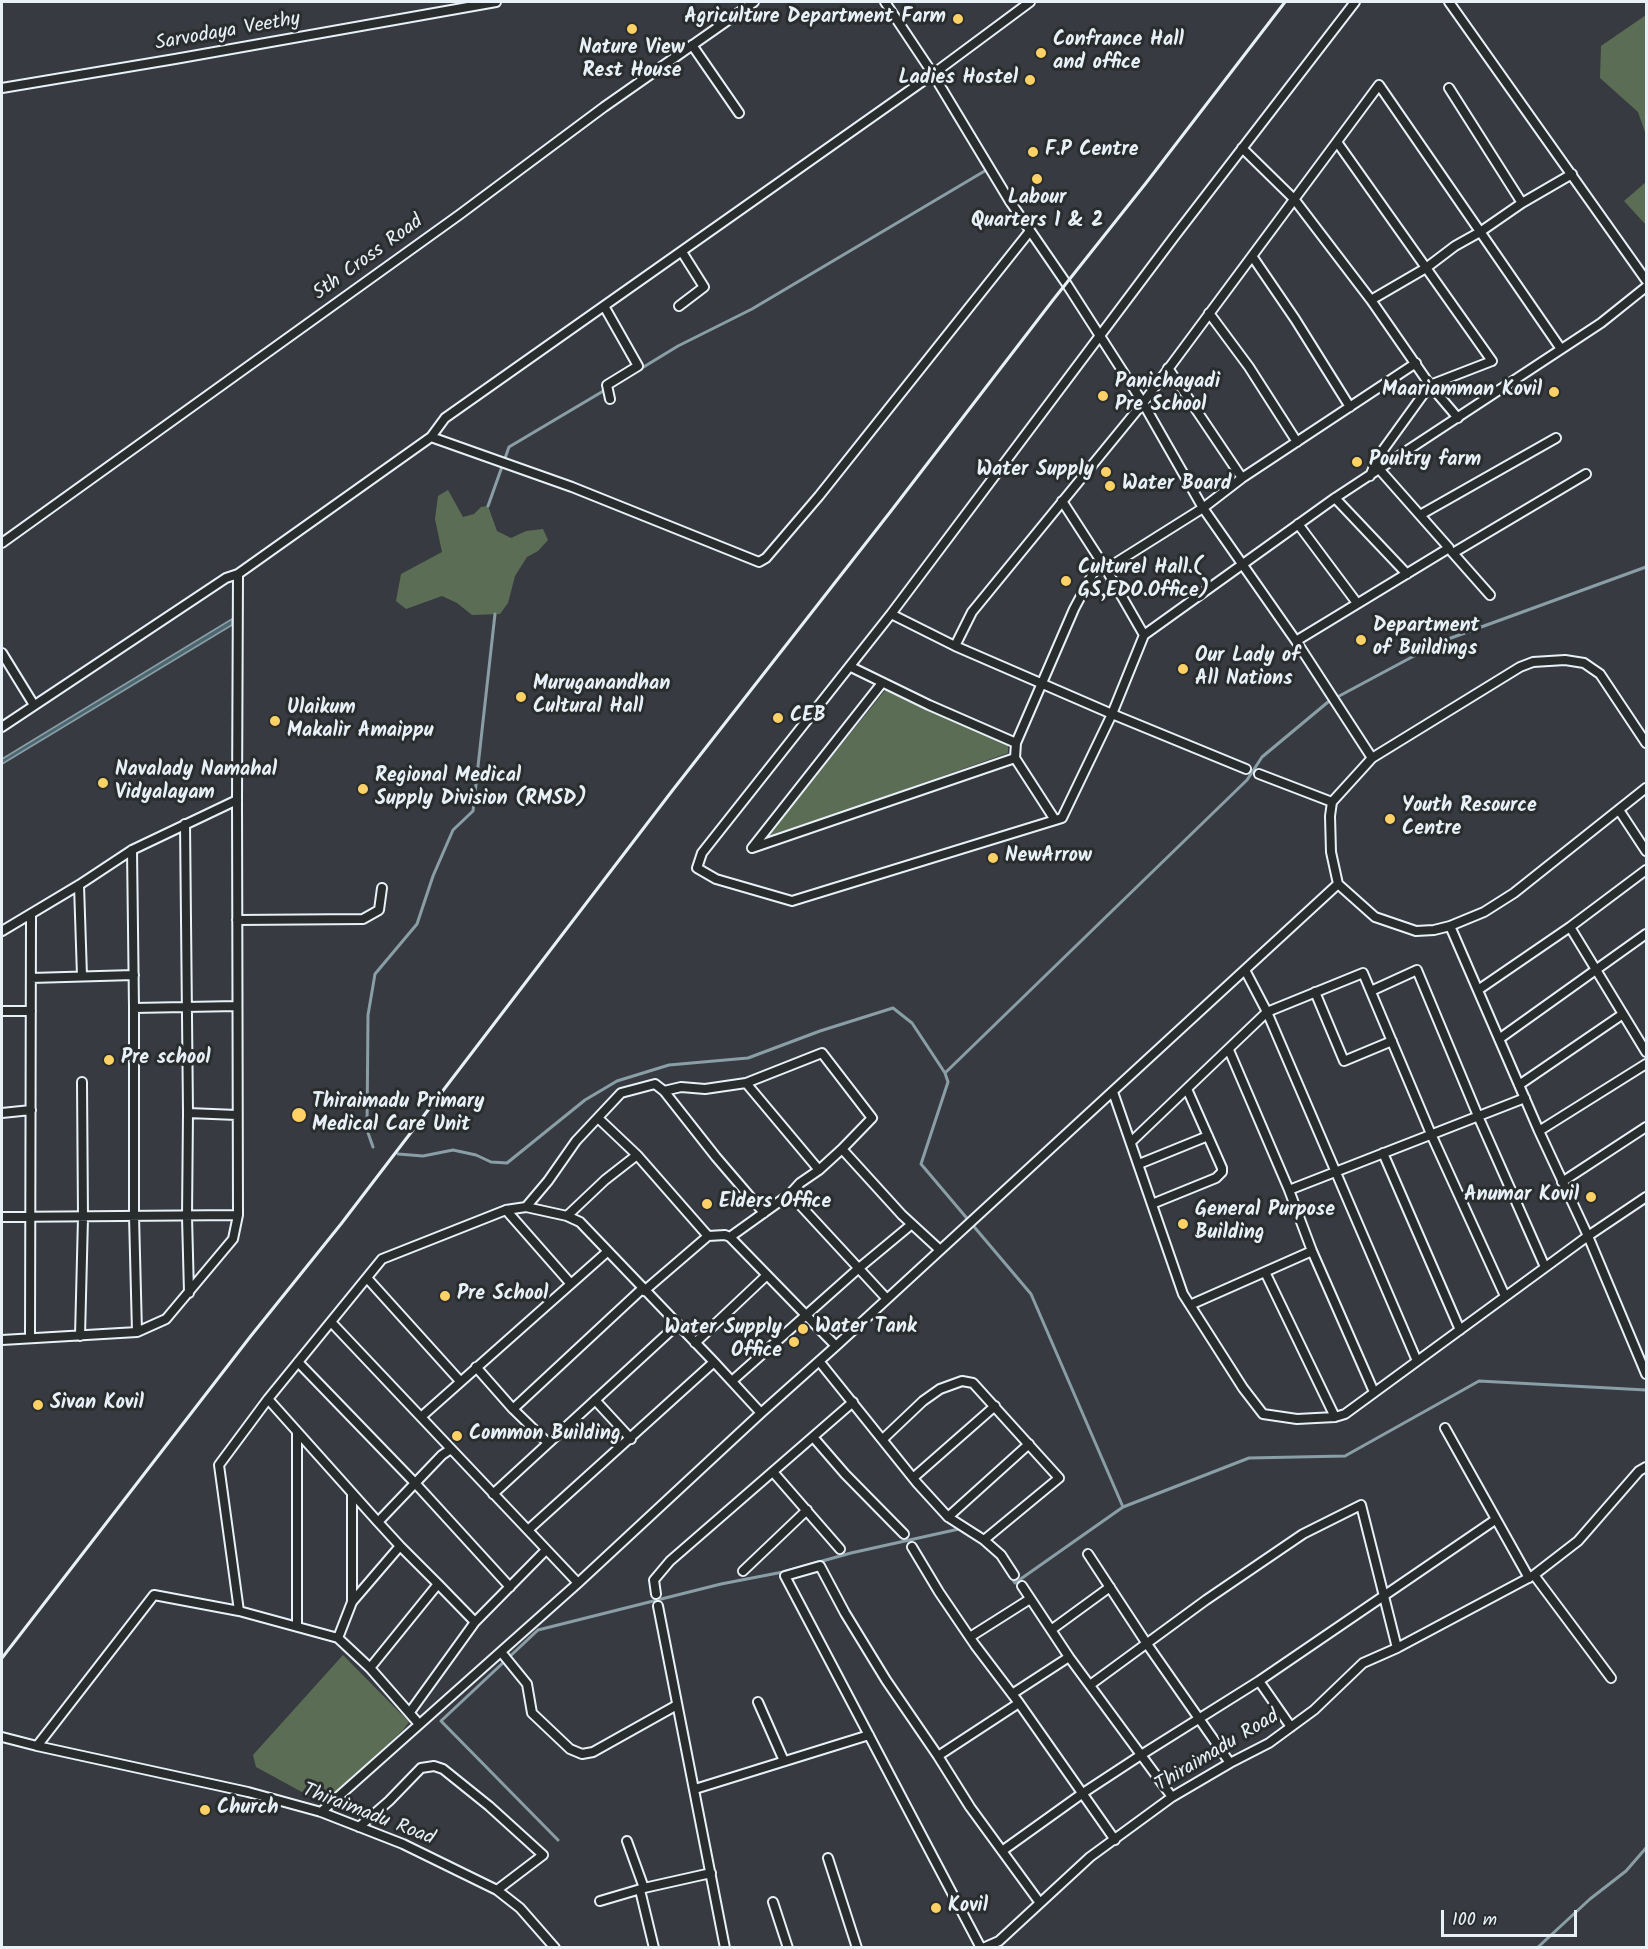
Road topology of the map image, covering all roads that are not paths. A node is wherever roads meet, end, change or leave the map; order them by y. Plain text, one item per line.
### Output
1 (496, 2) edge
2 (754, 2) edge
3 (885, 2) edge
4 (1030, 2) edge
5 (1355, 2) edge
6 (1449, 2) edge
7 (692, 45) junction
8 (933, 74) junction
9 (2, 88) edge
10 (1449, 88) dead end
11 (739, 113) dead end
12 (1337, 142) junction
13 (1242, 148) junction
14 (1572, 174) junction
15 (1294, 199) junction
16 (1522, 203) junction
17 (1030, 231) junction
18 (1480, 232) junction
19 (682, 252) junction
20 (1252, 256) junction
21 (1426, 268) junction
22 (1647, 280) edge
23 (1647, 287) edge
24 (1371, 300) junction
25 (604, 306) junction
26 (679, 306) dead end
27 (1209, 313) junction
28 (1100, 337) junction
29 (1561, 349) junction
30 (1416, 363) junction
31 (1168, 368) junction
32 (1430, 385) junction
33 (610, 399) dead end
34 (1143, 403) junction
35 (1350, 406) junction
36 (1458, 418) junction
37 (431, 437) junction
38 (1556, 438) dead end
39 (1297, 442) junction
40 (1380, 470) junction
41 (1586, 474) dead end
42 (1370, 476) junction
43 (1242, 478) junction
44 (1335, 498) junction
45 (1062, 501) junction
46 (1203, 508) junction
47 (1420, 515) junction
48 (1298, 524) junction
49 (2, 543) edge
50 (1451, 551) junction
51 (1100, 560) junction
52 (1241, 564) junction
53 (1106, 569) junction
54 (238, 574) junction
55 (1407, 574) junction
56 (1490, 595) dead end
57 (1357, 603) junction
58 (891, 614) junction
59 (1144, 635) junction
60 (1296, 640) junction
61 (955, 646) junction
62 (2, 653) edge
63 (850, 667) junction
64 (882, 683) junction
65 (1042, 683) junction
66 (34, 705) junction
67 (1112, 714) junction
68 (2, 727) edge
69 (1016, 743) junction
70 (1647, 743) edge
71 (1015, 758) junction
72 (1372, 758) junction
73 (1246, 769) dead end
74 (1259, 774) dead end
75 (1647, 788) edge
76 (237, 800) junction
77 (1332, 802) junction
78 (1619, 810) junction
79 (1055, 820) junction
80 (185, 825) junction
81 (132, 850) junction
82 (1647, 851) edge
83 (1647, 870) edge
84 (1338, 884) junction
85 (79, 885) junction
86 (382, 888) dead end
87 (31, 915) junction
88 (237, 920) junction
89 (1450, 926) junction
90 (1570, 927) junction
91 (2, 931) edge
92 (1647, 934) edge
93 (1245, 970) junction
94 (1596, 970) junction
95 (134, 975) junction
96 (82, 976) junction
97 (31, 978) junction
98 (1478, 990) junction
99 (1371, 991) junction
100 (1315, 992) junction
101 (237, 1006) junction
102 (134, 1008) junction
103 (187, 1008) junction
104 (2, 1011) edge
105 (31, 1011) junction
106 (1267, 1012) junction
107 (1623, 1014) junction
108 (1499, 1038) junction
109 (1392, 1041) junction
110 (1229, 1050) junction
111 (1647, 1052) edge
112 (1647, 1064) edge
113 (82, 1082) dead end
114 (746, 1083) junction
115 (1519, 1085) junction
116 (1187, 1089) junction
117 (664, 1091) junction
118 (1113, 1092) junction
119 (1525, 1098) junction
120 (31, 1110) junction
121 (2, 1113) edge
122 (188, 1113) junction
123 (237, 1115) junction
124 (1478, 1116) junction
125 (598, 1118) junction
126 (1647, 1127) edge
127 (1539, 1131) junction
128 (1431, 1134) junction
129 (1208, 1136) junction
130 (1131, 1142) junction
131 (842, 1149) junction
132 (1383, 1153) junction
133 (637, 1155) junction
134 (1138, 1164) junction
135 (819, 1170) junction
136 (1336, 1171) junction
137 (1562, 1182) junction
138 (1289, 1190) junction
139 (790, 1194) junction
140 (1647, 1197) edge
141 (1152, 1204) junction
142 (526, 1207) junction
143 (506, 1210) junction
144 (764, 1213) junction
145 (238, 1215) junction
146 (134, 1216) junction
147 (567, 1216) junction
148 (2, 1217) edge
149 (31, 1217) junction
150 (187, 1217) junction
151 (83, 1218) junction
152 (912, 1224) junction
153 (708, 1236) junction
154 (1588, 1236) junction
155 (730, 1237) junction
156 (940, 1250) junction
157 (1312, 1251) junction
158 (607, 1252) junction
159 (1545, 1267) junction
160 (859, 1268) junction
161 (1265, 1272) junction
162 (766, 1275) junction
163 (367, 1278) junction
164 (571, 1284) junction
165 (643, 1290) junction
166 (189, 1293) junction
167 (1505, 1296) junction
168 (887, 1299) junction
169 (1190, 1305) junction
170 (805, 1317) junction
171 (331, 1322) junction
172 (678, 1324) junction
173 (1460, 1330) junction
174 (137, 1332) junction
175 (80, 1336) junction
176 (30, 1338) junction
177 (2, 1340) edge
178 (695, 1343) junction
179 (836, 1346) junction
180 (819, 1361) junction
181 (1417, 1361) junction
182 (298, 1362) junction
183 (714, 1362) junction
184 (476, 1367) junction
185 (1647, 1374) edge
186 (732, 1381) junction
187 (460, 1382) junction
188 (1374, 1392) junction
189 (268, 1399) junction
190 (595, 1400) junction
191 (853, 1402) junction
192 (995, 1406) junction
193 (513, 1409) junction
194 (761, 1413) junction
195 (421, 1417) junction
196 (1335, 1417) junction
197 (1445, 1428) dead end
198 (297, 1432) junction
199 (813, 1437) junction
200 (630, 1439) junction
201 (883, 1439) junction
202 (548, 1443) junction
203 (1029, 1443) junction
204 (451, 1449) junction
205 (1647, 1467) edge
206 (773, 1472) junction
207 (913, 1478) junction
208 (415, 1483) junction
209 (352, 1492) junction
210 (494, 1494) junction
211 (807, 1510) junction
212 (948, 1517) junction
213 (1495, 1520) junction
214 (378, 1522) junction
215 (528, 1530) junction
216 (904, 1534) dead end
217 (984, 1540) junction
218 (400, 1546) junction
219 (912, 1547) dead end
220 (840, 1549) dead end
221 (546, 1550) junction
222 (1088, 1554) dead end
223 (743, 1571) dead end
224 (1014, 1575) dead end
225 (1531, 1576) junction
226 (578, 1583) junction
227 (438, 1584) junction
228 (1022, 1586) dead end
229 (510, 1587) junction
230 (1110, 1587) junction
231 (656, 1594) dead end
232 (1383, 1594) junction
233 (1029, 1599) junction
234 (352, 1602) junction
235 (658, 1606) dead end
236 (240, 1611) junction
237 (476, 1622) junction
238 (297, 1626) junction
239 (1051, 1630) junction
240 (338, 1638) junction
241 (970, 1638) junction
242 (1147, 1644) junction
243 (1396, 1648) junction
244 (1069, 1657) junction
245 (505, 1658) junction
246 (370, 1668) junction
247 (1611, 1678) dead end
248 (1259, 1681) junction
249 (1090, 1685) junction
250 (1012, 1694) junction
251 (758, 1702) dead end
252 (1019, 1703) junction
253 (677, 1705) junction
254 (410, 1712) junction
255 (1200, 1717) junction
256 (419, 1724) junction
257 (1291, 1727) junction
258 (869, 1735) junction
259 (2, 1737) edge
260 (37, 1746) junction
261 (1141, 1755) junction
262 (938, 1756) junction
263 (784, 1761) junction
264 (1230, 1763) junction
265 (695, 1789) junction
266 (1083, 1793) junction
267 (1172, 1797) junction
268 (321, 1812) junction
269 (359, 1827) junction
270 (1115, 1840) junction
271 (627, 1841) dead end
272 (1002, 1851) junction
273 (828, 1858) dead end
274 (711, 1873) junction
275 (642, 1889) junction
276 (497, 1890) junction
277 (600, 1901) dead end
278 (773, 1902) dead end
279 (1040, 1903) junction
280 (555, 1947) edge
281 (654, 1947) edge
282 (725, 1947) edge
283 (788, 1947) edge
284 (857, 1947) edge
285 (982, 1947) edge

1 - 9 street, Sarvodaya Veethy
2 - 7 street, 5th Cross Road
3 - 8 street
4 - 8 street
5 - 13 street
6 - 14 street
7 - 11 street
7 - 49 street, 5th Cross Road
8 - 17 street
8 - 19 street
10 - 16 street
12 - 15 street
12 - 18 street
12 - 21 street
13 - 15 street
13 - 28 street
14 - 16 street
14 - 22 street
15 - 20 street
15 - 24 street
16 - 18 street
17 - 28 street
17 - 37 street
18 - 21 street
18 - 29 street
19 - 25 street
19 - 26 street
20 - 27 street
20 - 35 street
21 - 24 street
21 - 32 street
23 - 29 street
24 - 30 street
25 - 33 street
25 - 37 street
27 - 31 street
27 - 39 street
28 - 34 street
28 - 58 street
29 - 36 street
30 - 32 street
30 - 35 street
31 - 34 street
31 - 43 street
32 - 36 street
32 - 42 street
34 - 45 street
34 - 46 street
35 - 39 street
36 - 40 street
37 - 54 street
38 - 47 street
39 - 43 street
40 - 42 street
40 - 47 street
41 - 50 street
42 - 44 street
43 - 46 street
44 - 48 street
44 - 55 street
45 - 51 street
45 - 61 street
46 - 52 street
46 - 53 street
47 - 50 street
48 - 52 street
48 - 57 street
50 - 55 street
50 - 56 street
51 - 53 street
51 - 65 street
52 - 59 street
52 - 60 street
53 - 59 street
54 - 66 street
54 - 76 street
55 - 57 street
57 - 60 street
58 - 61 street
58 - 63 street
59 - 67 street
60 - 72 street
61 - 65 street
62 - 66 street
63 - 64 street
63 - 79 street
64 - 69 street
64 - 71 street
65 - 67 street
65 - 69 street
66 - 68 street
67 - 73 street
67 - 79 street
69 - 71 street
70 - 72 street
71 - 79 street
72 - 77 street
74 - 77 street
75 - 78 street
76 - 80 street
76 - 88 street
77 - 84 street
78 - 82 street
78 - 89 street
80 - 81 street
80 - 103 street
81 - 85 street
81 - 95 street
83 - 90 street
84 - 89 street
84 - 93 street
85 - 87 street
85 - 96 street
86 - 88 street
87 - 91 street
87 - 97 street
88 - 101 street
89 - 98 street
90 - 94 street
90 - 98 street
92 - 94 street
93 - 106 street
93 - 118 street
94 - 107 street
94 - 108 street
95 - 96 street
95 - 102 street
96 - 97 street
97 - 105 street
98 - 108 street
99 - 100 street
99 - 109 street
99 - 124 street
100 - 106 street
100 - 109 street
101 - 103 street
101 - 123 street
102 - 103 street
102 - 146 street
103 - 122 street
104 - 105 street
105 - 120 street
106 - 110 street
106 - 136 street
107 - 111 street
107 - 115 street
108 - 115 street
109 - 128 street
110 - 116 street
110 - 138 street
112 - 127 street
113 - 151 street
114 - 117 street
114 - 131 street
114 - 135 street
115 - 119 street
116 - 129 street
116 - 130 street
117 - 125 street
117 - 144 street
118 - 130 street
118 - 156 street
119 - 124 street
119 - 127 street
120 - 121 street
120 - 149 street
122 - 123 street
122 - 150 street
123 - 145 street
124 - 128 street
124 - 159 street
125 - 133 street
125 - 142 street
126 - 137 street
127 - 137 street
128 - 132 street
128 - 167 street
129 - 134 street
129 - 141 street
130 - 134 street
131 - 135 street
131 - 152 street
132 - 136 street
132 - 173 street
133 - 147 street
133 - 153 street
134 - 141 street
135 - 139 street
136 - 138 street
136 - 181 street
137 - 154 street
138 - 157 street
139 - 144 street
139 - 160 street
140 - 154 street
141 - 169 street
142 - 143 street
142 - 147 street
143 - 163 street
143 - 164 street
144 - 155 street
145 - 150 street
145 - 166 street
146 - 150 street
146 - 151 street
146 - 174 street
147 - 158 street
148 - 149 street
149 - 151 street
149 - 176 street
150 - 166 street
151 - 175 street
152 - 156 street
152 - 160 street
153 - 155 street
153 - 165 street
154 - 159 street
154 - 185 street
155 - 162 street
156 - 168 street
157 - 161 street
157 - 188 street
158 - 164 street
158 - 165 street
159 - 167 street
160 - 168 street
160 - 170 street
161 - 169 street
161 - 196 street
162 - 170 street
162 - 178 street
163 - 171 street
163 - 187 street
164 - 184 street
165 - 172 street
165 - 193 street
166 - 174 street
167 - 173 street
168 - 179 street
169 - 196 street
170 - 179 street
170 - 186 street
171 - 182 street
171 - 195 street
172 - 178 street
172 - 190 street
173 - 181 street
174 - 175 street
175 - 176 street
176 - 177 street
178 - 183 street
179 - 180 street
180 - 191 street
180 - 194 street
181 - 188 street
182 - 189 street
182 - 208 street
183 - 186 street
183 - 200 street
184 - 187 street
184 - 193 street
186 - 194 street
187 - 195 street
188 - 196 street
189 - 198 street
189 - 236 street
190 - 200 street
190 - 202 street
191 - 199 street
191 - 201 street
192 - 201 street
192 - 203 street
192 - 207 street
193 - 202 street
194 - 226 street
195 - 204 street
197 - 213 street
198 - 209 street
198 - 238 street
199 - 206 street
199 - 216 street
200 - 215 street
201 - 207 street
202 - 210 street
203 - 212 street
203 - 217 street
204 - 208 street
204 - 210 street
205 - 225 street, Thiraimadu Road
206 - 211 street
206 - 231 street
207 - 212 street
208 - 214 street
208 - 229 street
209 - 214 street
209 - 234 street
210 - 215 street
211 - 220 street
211 - 223 street
212 - 217 street
213 - 225 street
213 - 232 street
214 - 218 street
215 - 221 street
217 - 224 street
218 - 227 street
218 - 234 street
219 - 241 street
221 - 226 street
221 - 229 street
222 - 230 street
225 - 243 street, Thiraimadu Road
225 - 247 street
226 - 245 street
227 - 237 street
227 - 246 street
228 - 233 street
229 - 237 street
230 - 239 street
230 - 242 street
232 - 242 street
232 - 243 street
232 - 248 street
233 - 239 street
233 - 241 street
234 - 240 street
235 - 253 street
236 - 238 street
236 - 260 street
237 - 254 street
238 - 240 street
239 - 244 street
240 - 246 street
241 - 250 street
242 - 249 street
242 - 255 street
243 - 257 street, Thiraimadu Road
244 - 249 street
244 - 250 street
245 - 253 street
245 - 256 street
246 - 254 street
248 - 255 street
248 - 257 street
249 - 261 street
250 - 252 street
251 - 263 street
252 - 262 street
252 - 266 street
253 - 265 street
254 - 256 street
255 - 261 street
255 - 264 street
256 - 268 street
257 - 264 street, Thiraimadu Road
258 - 262 street
258 - 263 street
258 - 285 street
259 - 260 street, Thiraimadu Road
260 - 268 street, Thiraimadu Road
261 - 266 street
261 - 267 street
262 - 272 street
263 - 265 street
264 - 267 street, Thiraimadu Road
265 - 274 street
266 - 270 street
266 - 272 street
267 - 270 street, Thiraimadu Road
268 - 269 street, Thiraimadu Road
269 - 276 street, Thiraimadu Road
269 - 276 street
270 - 279 street, Thiraimadu Road
271 - 275 street
272 - 279 street
273 - 284 street
274 - 275 street
274 - 282 street
275 - 277 street
275 - 281 street
276 - 280 street, Thiraimadu Road
278 - 283 street
279 - 285 street, Thiraimadu Road

